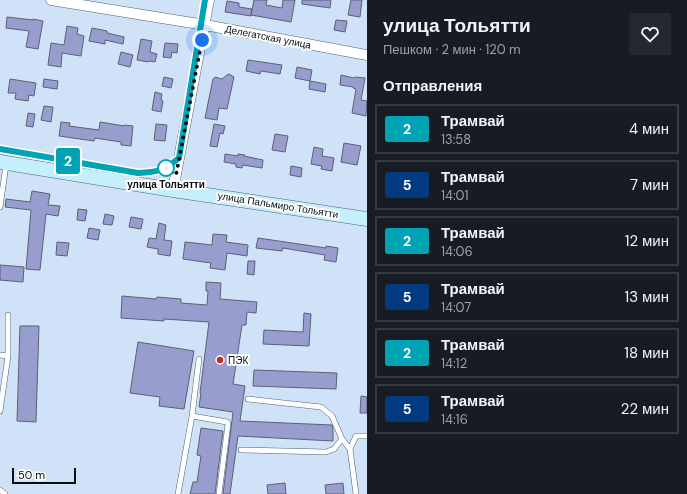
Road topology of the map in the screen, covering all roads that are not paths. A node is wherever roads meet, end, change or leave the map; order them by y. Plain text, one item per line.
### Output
1 (51, 0) edge
2 (209, 0) edge
3 (205, 25) junction
4 (367, 56) edge
5 (3, 162) edge
6 (173, 190) junction
7 (0, 207) edge
8 (367, 219) edge
9 (8, 315) dead end
10 (0, 355) edge
11 (8, 356) junction
12 (199, 359) dead end
13 (248, 399) dead end
14 (0, 411) edge
15 (192, 416) junction
16 (367, 436) edge
17 (342, 439) junction
18 (350, 449) junction
19 (241, 450) dead end
20 (0, 490) edge
21 (5, 494) edge
22 (178, 494) edge
23 (219, 494) edge
24 (356, 494) edge

1 - 3 street, Делегатская улица
2 - 3 street
3 - 4 street, Делегатская улица
3 - 6 street
5 - 6 street, улица Пальмиро Тольятти
5 - 7 lane
6 - 8 street, улица Пальмиро Тольятти
9 - 11 lane
10 - 11 lane
11 - 14 lane
12 - 15 lane
13 - 17 lane
15 - 22 lane
15 - 23 lane
16 - 18 lane
17 - 18 lane
17 - 19 lane
18 - 24 lane
20 - 21 lane

